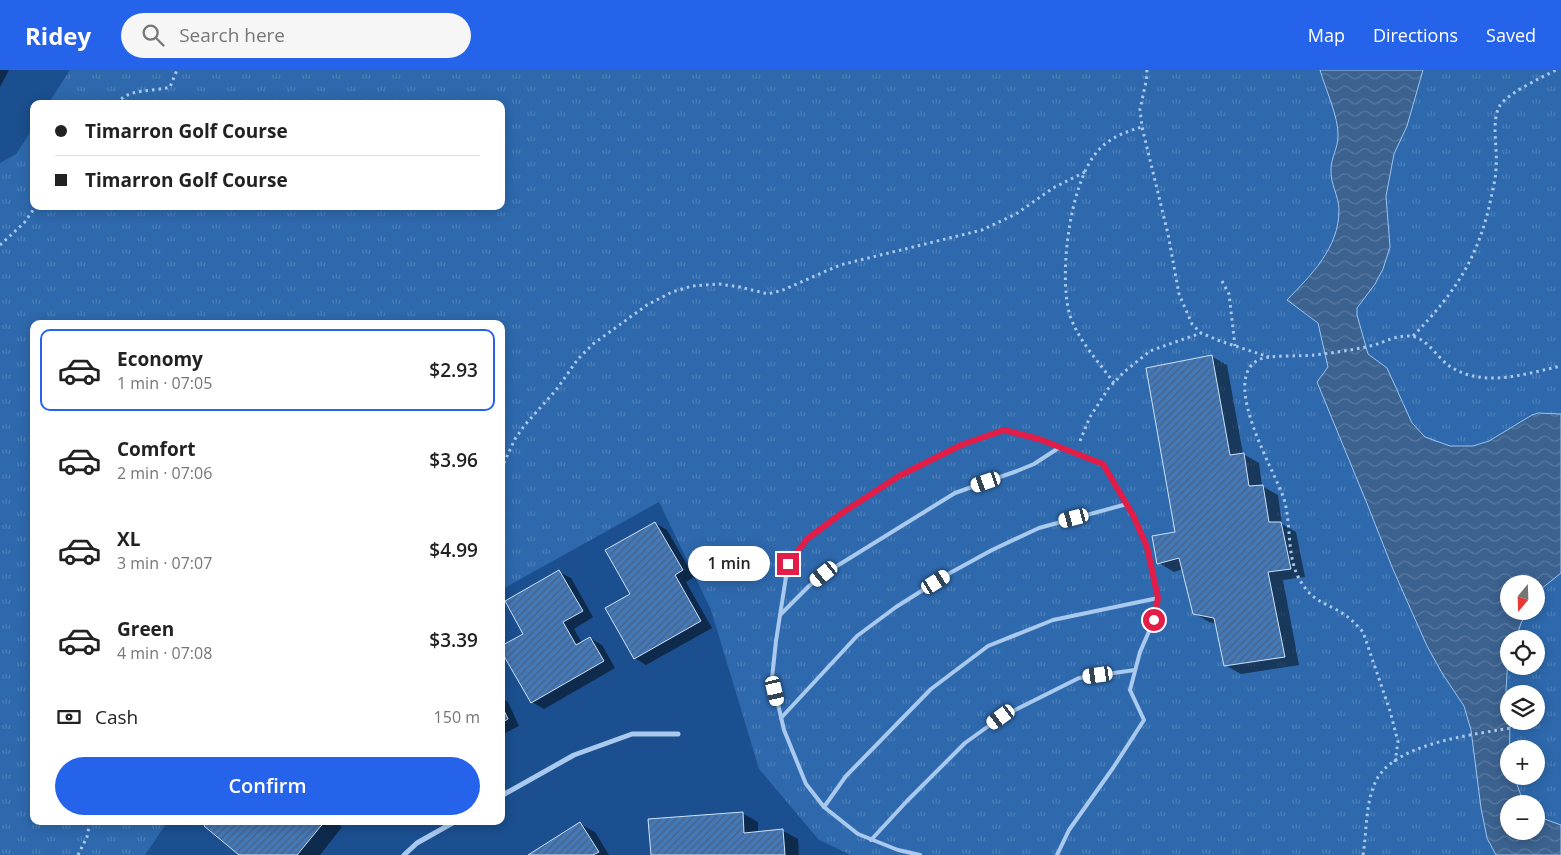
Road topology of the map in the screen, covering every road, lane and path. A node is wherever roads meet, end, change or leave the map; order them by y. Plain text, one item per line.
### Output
1 (177, 70) edge
2 (1146, 70) edge
3 (1556, 70) edge
4 (120, 100) edge
5 (1142, 126) junction
6 (1085, 172) junction
7 (33, 210) edge
8 (0, 245) edge
9 (1222, 281) dead end
10 (1201, 333) junction
11 (1413, 336) junction
12 (1235, 346) junction
13 (1271, 358) junction
14 (1561, 366) edge
15 (1114, 383) junction
16 (1060, 447) junction
17 (1075, 453) junction
18 (505, 460) edge
19 (1127, 504) junction
20 (1158, 598) junction
21 (779, 616) junction
22 (1135, 670) junction
23 (781, 718) junction
24 (1501, 730) edge
25 (678, 734) dead end
26 (1395, 762) junction
27 (505, 794) edge
28 (824, 808) junction
29 (89, 825) edge
30 (449, 825) edge
31 (871, 840) junction
32 (78, 855) edge
33 (404, 855) edge
34 (920, 855) edge
35 (1057, 855) edge
36 (1363, 855) edge

1 - 4 path
2 - 5 path
3 - 11 path
5 - 6 path
5 - 10 path
6 - 15 path
6 - 18 path
7 - 8 path
9 - 12 path
10 - 12 path
10 - 15 path
11 - 13 path
11 - 14 path
12 - 13 path
13 - 26 path
15 - 17 path
16 - 17 lane
16 - 21 lane
16 - 21 lane
17 - 19 lane
19 - 20 lane
19 - 23 lane
20 - 22 lane
20 - 28 lane
21 - 23 lane
22 - 31 lane
22 - 35 lane
23 - 28 lane
24 - 26 path
25 - 27 street
26 - 36 path
28 - 31 lane
29 - 32 path
30 - 33 street
31 - 34 lane

